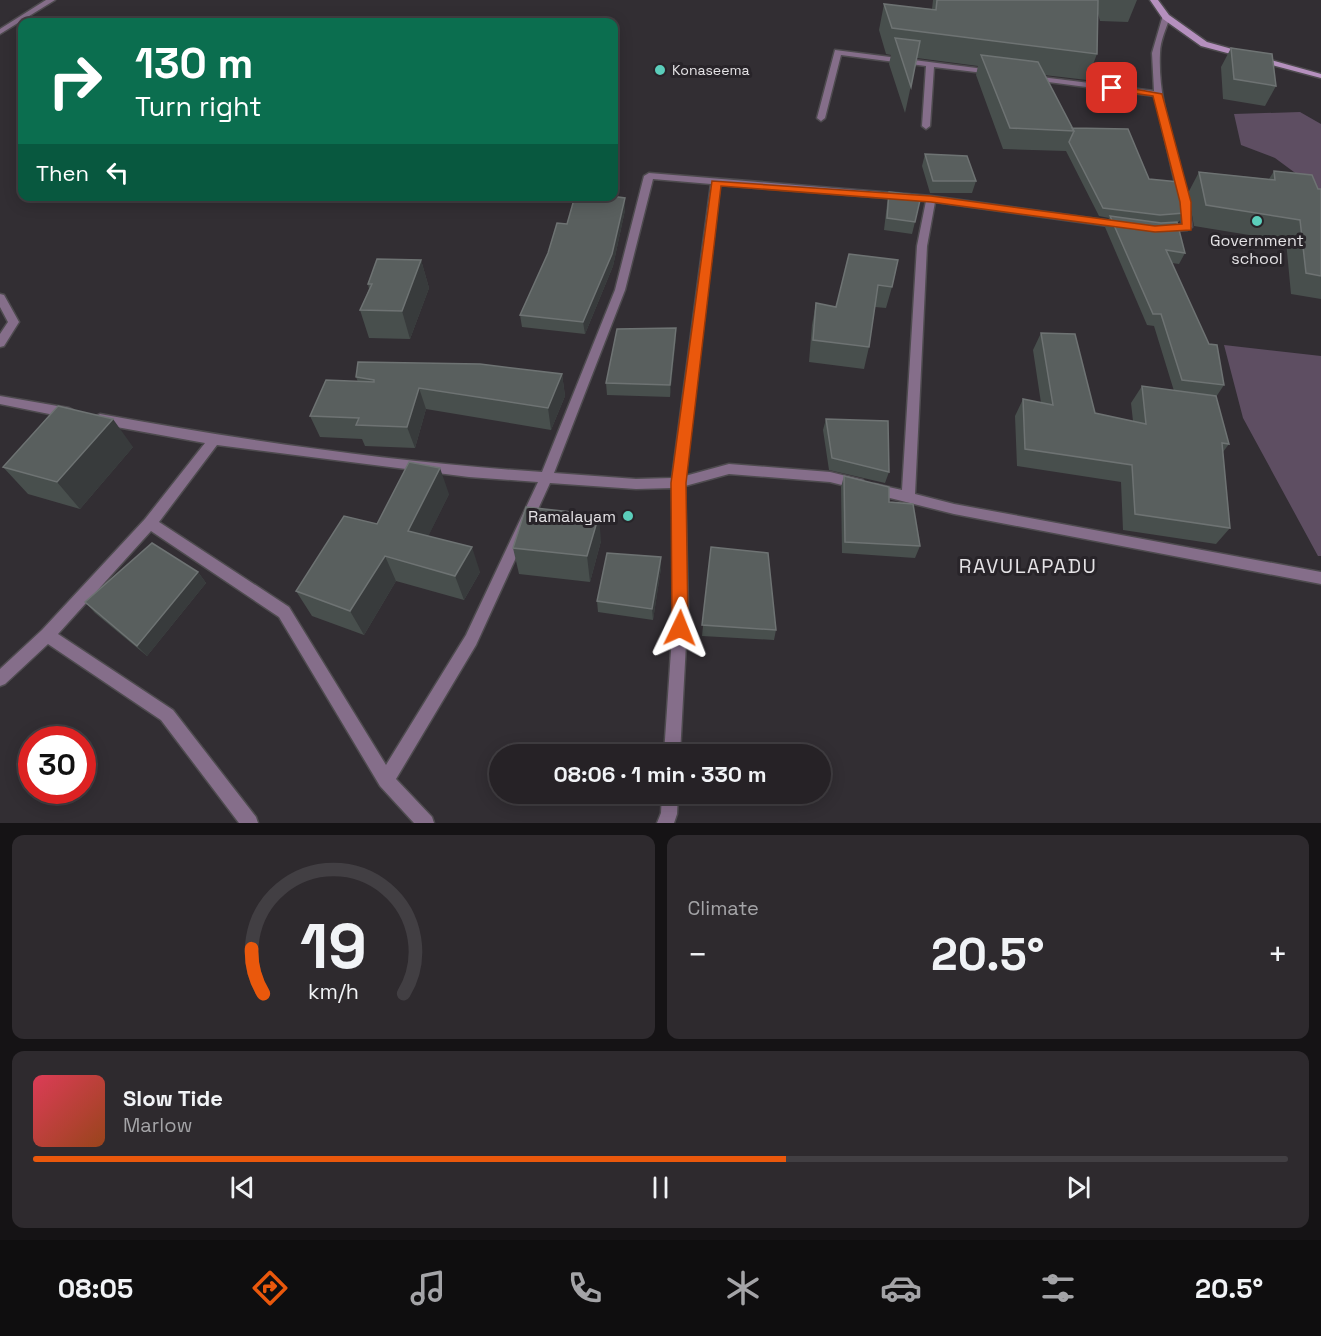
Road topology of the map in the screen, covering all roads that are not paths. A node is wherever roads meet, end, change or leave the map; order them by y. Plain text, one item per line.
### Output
1 (51, 0) edge
2 (1154, 0) edge
3 (1166, 17) junction
4 (22, 18) edge
5 (18, 21) edge
6 (0, 32) edge
7 (930, 64) junction
8 (998, 73) edge
9 (1021, 76) edge
10 (1321, 76) edge
11 (1157, 94) junction
12 (821, 118) dead end
13 (926, 126) dead end
14 (716, 183) junction
15 (931, 199) junction
16 (1131, 226) edge
17 (1155, 229) edge
18 (0, 298) edge
19 (0, 343) edge
20 (0, 400) edge
21 (213, 440) junction
22 (546, 478) junction
23 (678, 483) junction
24 (908, 497) junction
25 (150, 523) junction
26 (1321, 578) edge
27 (47, 635) junction
28 (0, 679) edge
29 (673, 744) edge
30 (386, 780) junction
31 (670, 804) edge
32 (250, 823) edge
33 (426, 823) edge
34 (665, 823) edge

1 - 4 street
2 - 3 main road
3 - 10 main road
3 - 11 street
5 - 6 street
7 - 8 street
7 - 12 street
7 - 13 street
9 - 11 street
11 - 17 street
14 - 15 street
14 - 22 street
14 - 23 street
15 - 16 street
15 - 24 street
18 - 19 street
20 - 21 street
21 - 22 street
21 - 25 street
22 - 23 street
22 - 30 street
23 - 24 street
23 - 29 street
24 - 26 street
25 - 27 street
25 - 30 street
27 - 28 street
27 - 32 street
30 - 33 street
31 - 34 street

